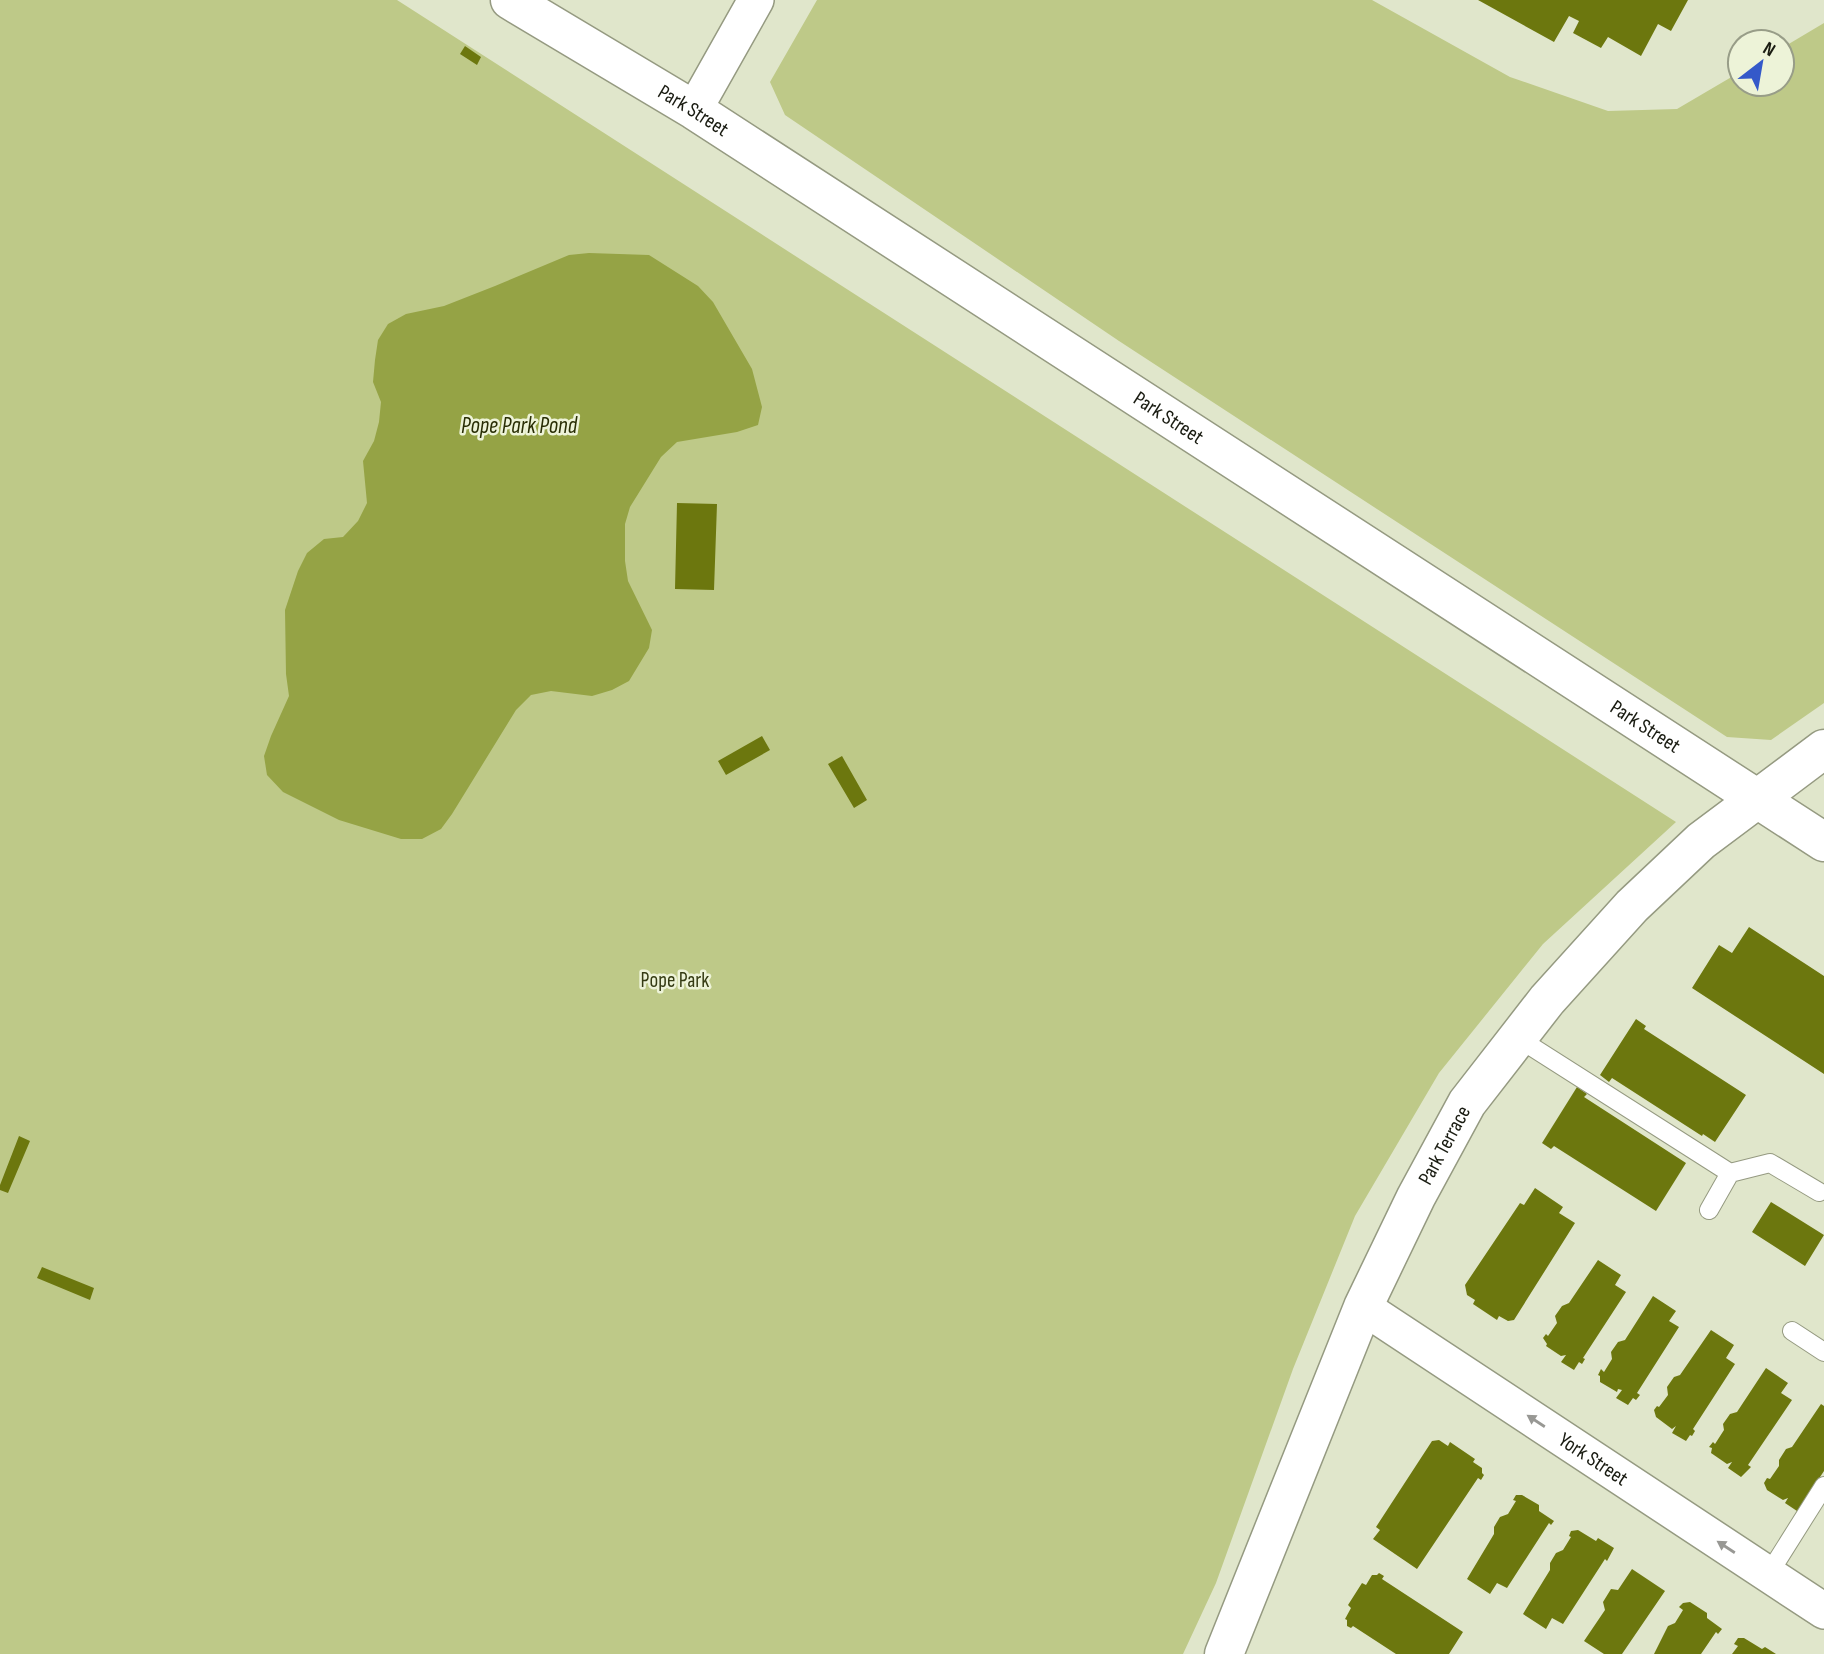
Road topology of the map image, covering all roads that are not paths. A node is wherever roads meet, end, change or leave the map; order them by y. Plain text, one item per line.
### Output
1 (510, 0) edge
2 (756, 0) edge
3 (694, 110) junction
4 (1824, 749) edge
5 (1758, 799) junction
6 (1824, 842) edge
7 (1518, 1038) junction
8 (1730, 1173) junction
9 (1818, 1192) dead end
10 (1709, 1210) dead end
11 (1363, 1307) junction
12 (1792, 1331) dead end
13 (1824, 1352) edge
14 (1824, 1486) edge
15 (1768, 1575) junction
16 (1824, 1611) edge
17 (1224, 1654) edge

1 - 3 main road, Park Street
2 - 3 street
3 - 5 main road, Park Street
4 - 5 main road, Park Terrace
5 - 6 main road, Park Street
5 - 7 main road, Park Terrace
7 - 8 lane
7 - 11 main road, Park Terrace
8 - 9 lane
8 - 10 lane
15 -> 11 street, York Street
11 - 17 main road, Park Terrace
12 - 13 lane
14 - 15 lane
15 - 16 street, York Street

